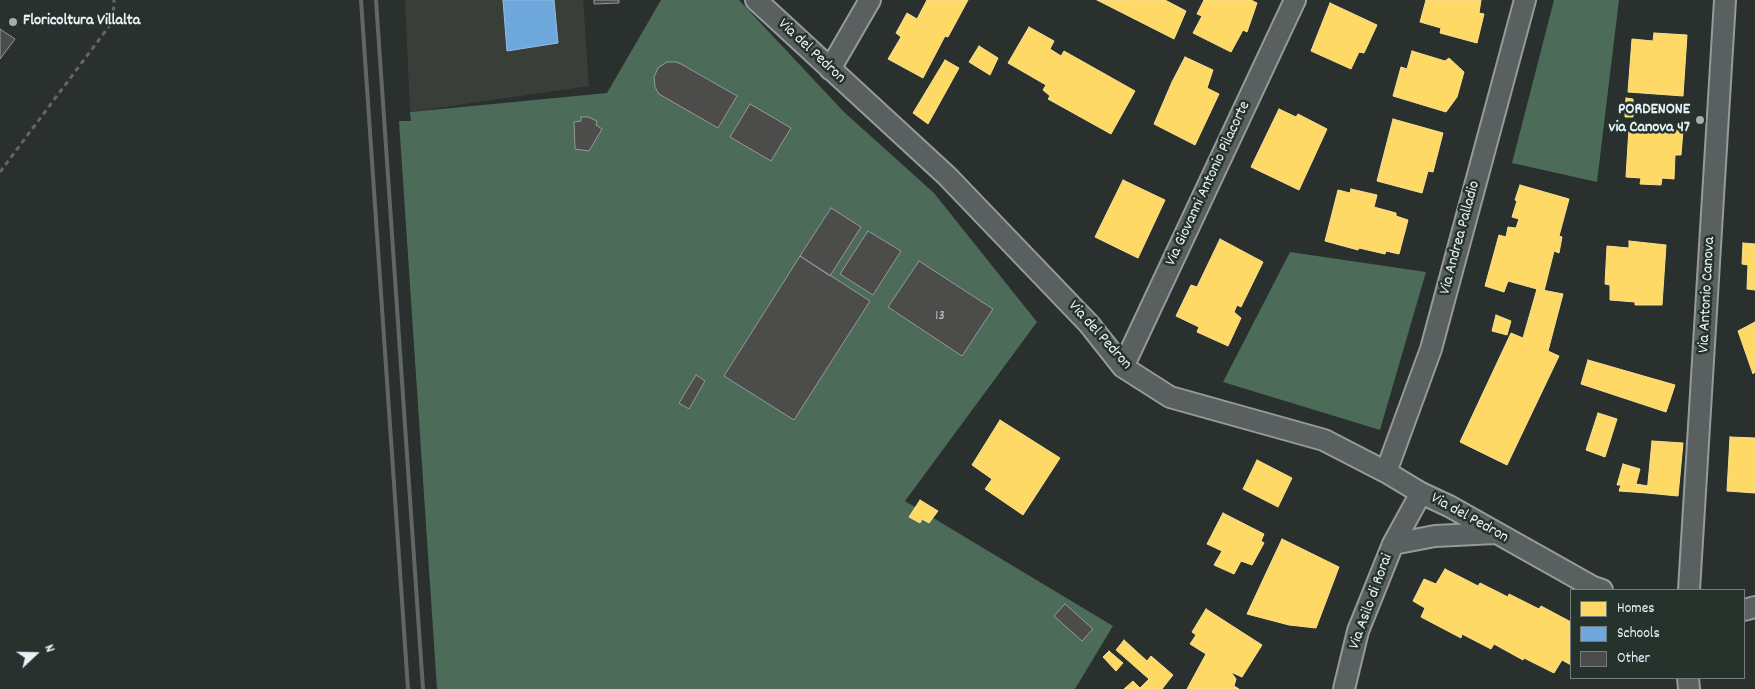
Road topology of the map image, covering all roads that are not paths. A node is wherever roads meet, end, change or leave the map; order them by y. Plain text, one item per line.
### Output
1 (756, 0) edge
2 (870, 0) edge
3 (1295, 0) edge
4 (1525, 0) edge
5 (1726, 0) edge
6 (830, 69) junction
7 (1123, 367) junction
8 (1386, 472) junction
9 (1421, 493) junction
10 (1495, 533) junction
11 (1393, 544) junction
12 (1599, 589) edge
13 (1689, 589) edge
14 (1344, 689) edge

1 - 6 street, Via del Pedron
2 - 6 street
3 - 7 street, Via Giovanni Antonio Pilacorte
4 - 8 street, Via Andrea Palladio
5 - 13 street, Via Antonio Canova
6 - 7 street, Via del Pedron
7 - 8 street, Via del Pedron
8 - 9 street, Via del Pedron
9 - 10 street, Via del Pedron
9 - 11 street, Via Asilo di Rorai
10 - 11 street, Via Asilo di Rorai
10 - 12 street, Via del Pedron
11 - 14 street, Via Asilo di Rorai

